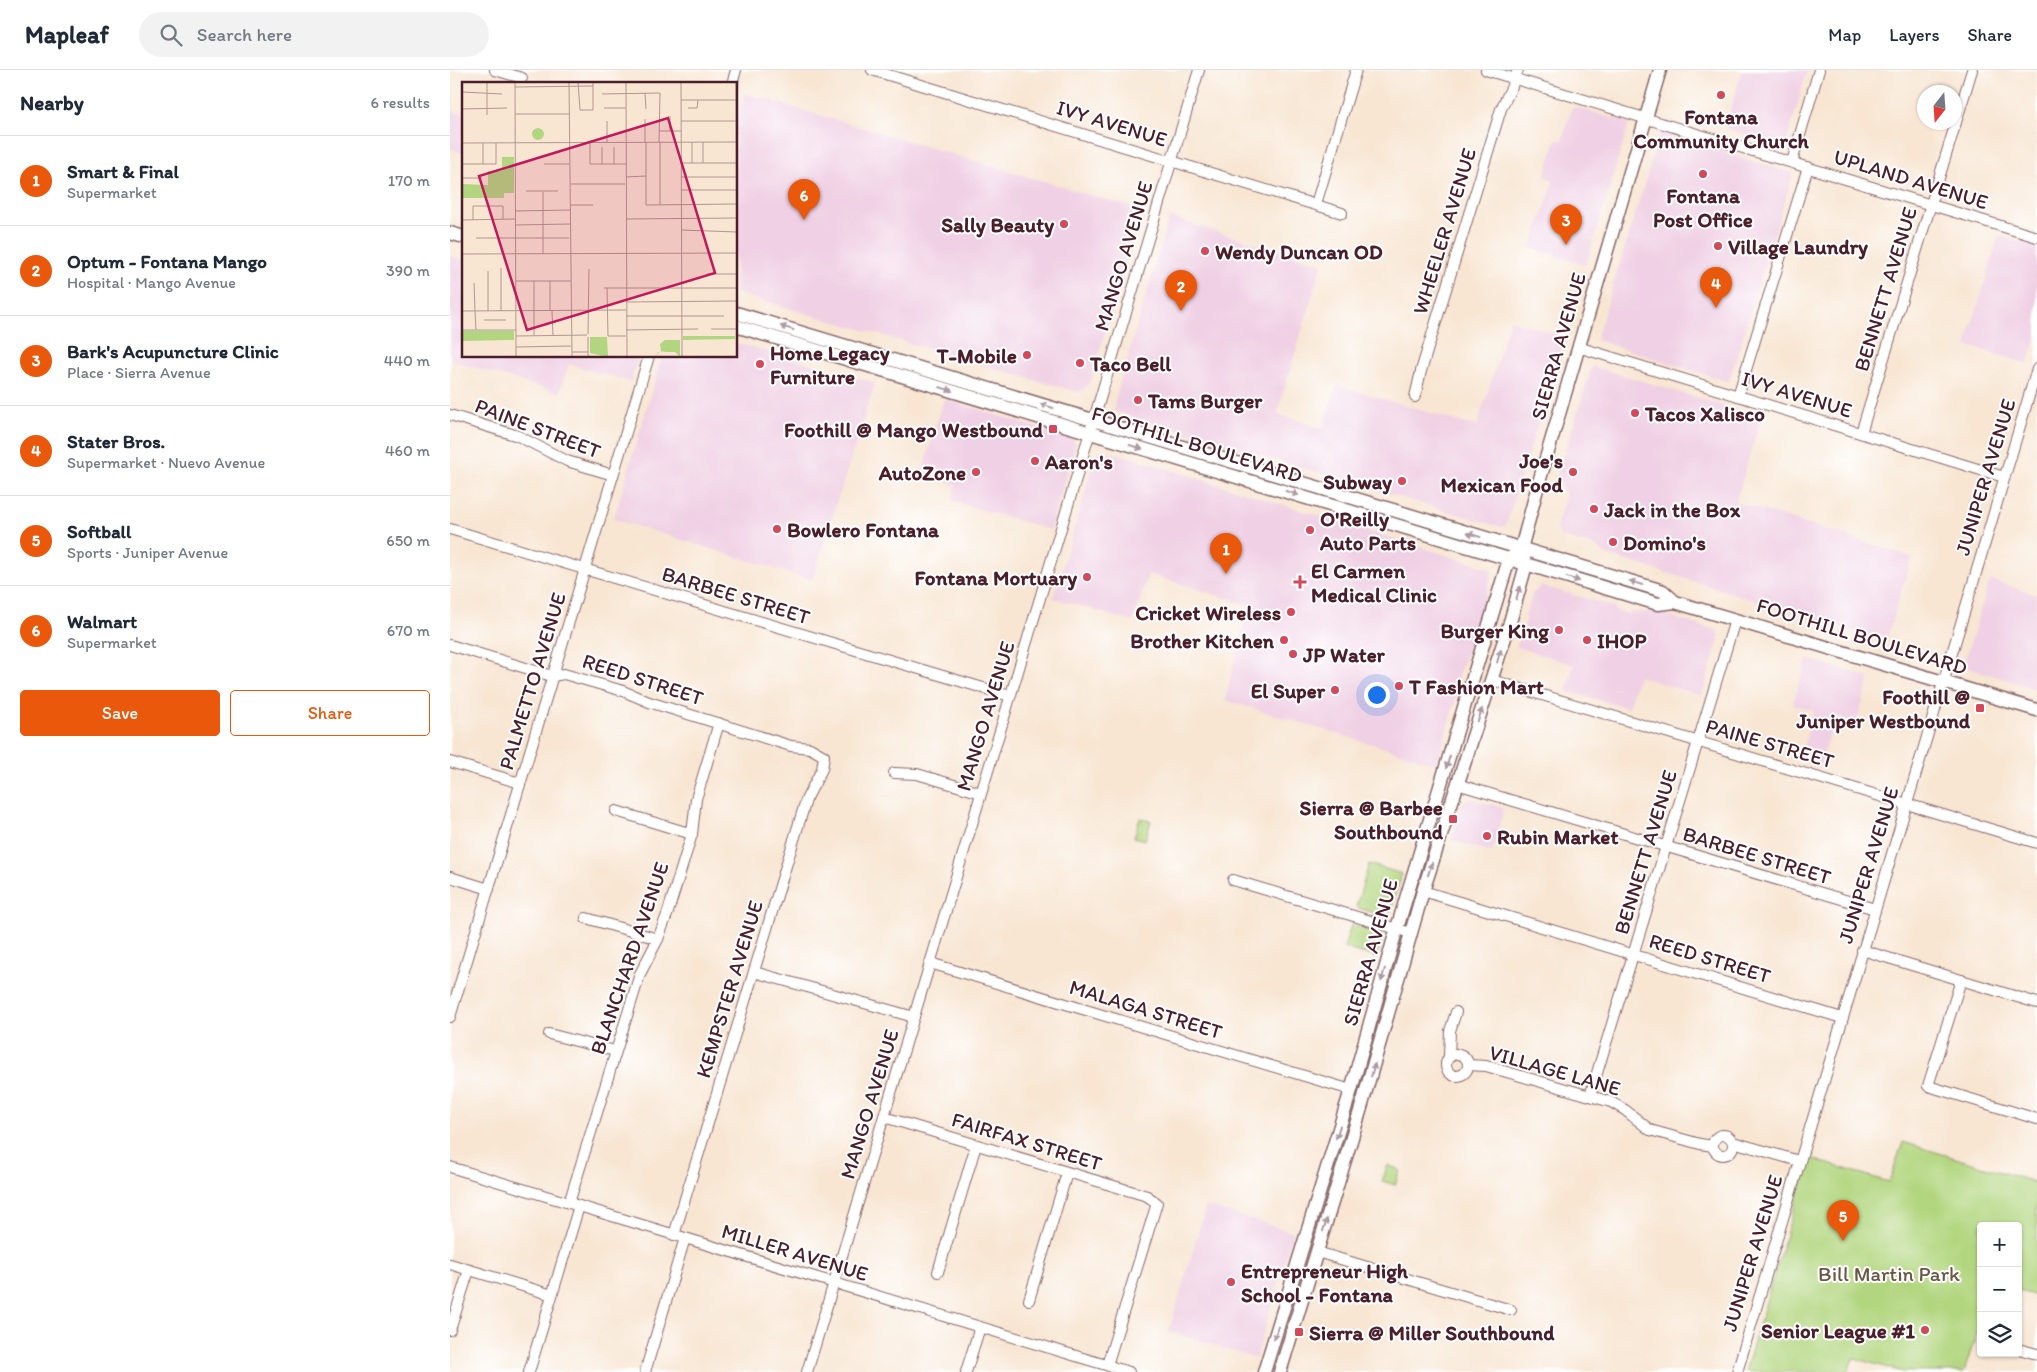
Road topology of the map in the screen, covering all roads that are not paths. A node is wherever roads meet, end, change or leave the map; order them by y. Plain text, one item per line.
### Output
1 (495, 70) edge
2 (872, 70) edge
3 (1199, 70) edge
4 (1356, 70) edge
5 (1486, 70) edge
6 (1660, 70) edge
7 (1819, 70) edge
8 (1972, 70) edge
9 (1516, 74) edge
10 (522, 78) dead end
11 (1645, 117) junction
12 (1171, 161) junction
13 (1792, 162) junction
14 (1808, 167) junction
15 (1316, 204) junction
16 (1931, 205) junction
17 (1342, 212) dead end
18 (2037, 237) edge
19 (738, 314) edge
20 (738, 327) edge
21 (1578, 348) junction
22 (648, 358) edge
23 (901, 369) junction
24 (2037, 369) edge
25 (1738, 396) junction
26 (1415, 397) dead end
27 (450, 415) edge
28 (1092, 426) junction
29 (1860, 434) junction
30 (614, 475) junction
31 (2004, 477) junction
32 (450, 529) edge
33 (1521, 548) junction
34 (1510, 559) junction
35 (1526, 565) junction
36 (585, 570) junction
37 (1675, 602) junction
38 (1735, 620) junction
39 (450, 645) edge
40 (552, 676) junction
41 (1492, 680) junction
42 (1943, 680) junction
43 (1010, 696) junction
44 (2037, 710) edge
45 (718, 723) junction
46 (1698, 741) junction
47 (824, 756) joint
48 (450, 762) edge
49 (894, 773) dead end
50 (520, 783) junction
51 (1457, 784) junction
52 (981, 794) junction
53 (1906, 803) junction
54 (616, 811) dead end
55 (692, 834) junction
56 (2037, 843) edge
57 (1666, 847) junction
58 (450, 877) edge
59 (1233, 880) dead end
60 (489, 888) junction
61 (1423, 891) junction
62 (1874, 909) junction
63 (586, 918) dead end
64 (1397, 929) junction
65 (1411, 933) junction
66 (658, 939) junction
67 (1862, 950) junction
68 (1633, 954) junction
69 (930, 964) junction
70 (754, 972) junction
71 (1961, 980) junction
72 (454, 992) edge
73 (2037, 1003) edge
74 (1456, 1012) dead end
75 (450, 1017) edge
76 (914, 1017) junction
77 (1842, 1018) junction
78 (549, 1034) dead end
79 (615, 1051) junction
80 (1449, 1057) junction
81 (1468, 1065) junction
82 (1351, 1090) junction
83 (1590, 1096) junction
84 (884, 1117) junction
85 (2037, 1119) edge
86 (976, 1145) junction
87 (1800, 1161) junction
88 (450, 1167) edge
89 (1067, 1173) junction
90 (574, 1205) junction
91 (674, 1235) junction
92 (685, 1238) junction
93 (1317, 1252) junction
94 (450, 1264) edge
95 (469, 1270) junction
96 (938, 1272) dead end
97 (835, 1283) junction
98 (552, 1295) junction
99 (1028, 1300) dead end
100 (1511, 1310) dead end
101 (980, 1327) junction
102 (450, 1330) edge
103 (2022, 1350) dead end
104 (2037, 1354) edge
105 (1107, 1366) junction
106 (529, 1372) edge
107 (644, 1372) edge
108 (807, 1372) edge
109 (966, 1372) edge
110 (1129, 1372) edge
111 (1264, 1372) edge
112 (1280, 1372) edge
113 (1736, 1372) edge

1 - 10 street
2 - 12 street, IVY AVENUE
3 - 12 street, MANGO AVENUE
4 - 15 street
5 - 9 street, UPLAND AVENUE
6 - 11 main road, SIERRA AVENUE
7 - 13 street
8 - 16 street, BENNETT AVENUE
9 - 11 street, UPLAND AVENUE
9 - 26 street, WHEELER AVENUE
11 - 13 street, UPLAND AVENUE
11 - 21 main road, SIERRA AVENUE
12 - 15 street, IVY AVENUE
12 - 28 street, MANGO AVENUE
13 - 14 street, UPLAND AVENUE
14 - 16 street, UPLAND AVENUE
14 - 25 street
15 - 17 street, IVY AVENUE
16 - 18 street, UPLAND AVENUE
16 - 29 street, BENNETT AVENUE
23 -> 19 main road, FOOTHILL BOULEVARD
20 - 23 main road, FOOTHILL BOULEVARD
21 - 25 street, IVY AVENUE
21 - 33 main road, SIERRA AVENUE
22 - 30 street, PALMETTO AVENUE
23 -> 28 main road, FOOTHILL BOULEVARD
28 -> 23 main road, FOOTHILL BOULEVARD
24 - 31 street, JUNIPER AVENUE
25 - 29 street, IVY AVENUE
27 - 30 street, PAINE STREET
33 -> 28 main road, FOOTHILL BOULEVARD
28 -> 34 main road, FOOTHILL BOULEVARD
28 - 43 street, MANGO AVENUE
29 - 31 street, IVY AVENUE
30 - 36 street, PALMETTO AVENUE
31 - 42 street, JUNIPER AVENUE
32 - 36 street, BARBEE STREET
33 - 34 main road, SIERRA AVENUE
33 - 35 main road
37 -> 33 main road, FOOTHILL BOULEVARD
34 - 35 main road, FOOTHILL BOULEVARD
34 -> 64 main road, SIERRA AVENUE
35 -> 37 main road, FOOTHILL BOULEVARD
41 -> 35 main road, SIERRA AVENUE
36 - 40 street, PALMETTO AVENUE
36 - 43 street, BARBEE STREET
37 - 38 main road, FOOTHILL BOULEVARD
38 - 42 main road, FOOTHILL BOULEVARD
38 - 46 street, BENNETT AVENUE
39 - 40 street, REED STREET
40 - 45 street, REED STREET
40 - 50 street, PALMETTO AVENUE
41 - 46 street, PAINE STREET
51 -> 41 main road, SIERRA AVENUE
42 - 44 main road, FOOTHILL BOULEVARD
42 - 53 street, JUNIPER AVENUE
43 - 52 street, MANGO AVENUE
45 - 47 street, REED STREET
45 - 55 street, BLANCHARD AVENUE
46 - 53 street, PAINE STREET
46 - 57 street, BENNETT AVENUE
47 - 70 street, KEMPSTER AVENUE
48 - 50 street
49 - 52 street
50 - 60 street, PALMETTO AVENUE
51 - 57 street, BARBEE STREET
61 -> 51 main road, SIERRA AVENUE
52 - 69 street, MANGO AVENUE
53 - 56 street, PAINE STREET
53 - 62 street, JUNIPER AVENUE
54 - 55 street
55 - 66 street, BLANCHARD AVENUE
57 - 62 street, BARBEE STREET
57 - 68 street, BENNETT AVENUE
58 - 60 street
59 - 64 street
60 - 72 street, PALMETTO AVENUE
61 - 65 main road, SIERRA AVENUE
61 - 68 street, REED STREET
62 - 67 street, JUNIPER AVENUE
63 - 66 street
64 - 65 street
64 -> 82 main road, SIERRA AVENUE
93 -> 65 main road, SIERRA AVENUE
66 - 79 street, BLANCHARD AVENUE
67 - 71 street
67 - 77 street, JUNIPER AVENUE
68 - 77 street, REED STREET
68 - 83 street, BENNETT AVENUE
69 - 76 street, MANGO AVENUE
69 - 82 street, MALAGA STREET
70 - 76 street
70 - 91 street, KEMPSTER AVENUE
71 - 73 street
71 - 85 street
72 - 75 street, PALMETTO AVENUE
74 - 80 street
76 - 84 street, MANGO AVENUE
77 - 87 street, JUNIPER AVENUE
78 - 79 street
79 - 90 street, BLANCHARD AVENUE
80 - 81 street
80 - 81 street
81 - 83 street, VILLAGE LANE
82 -> 111 main road, SIERRA AVENUE
83 - 87 street, VILLAGE LANE
84 - 86 street, FAIRFAX STREET
84 - 97 street, MANGO AVENUE
86 - 89 street, FAIRFAX STREET
86 - 96 street
87 - 113 street, JUNIPER AVENUE
88 - 90 street, MILLER AVENUE
89 - 99 street
89 - 105 street, FAIRFAX STREET
90 - 91 street, MILLER AVENUE
90 - 98 street, BLANCHARD AVENUE
91 - 92 street, MILLER AVENUE
92 - 97 street, MILLER AVENUE
92 - 107 street
93 - 100 street
93 - 112 main road, SIERRA AVENUE
94 - 95 street
95 - 98 street
95 - 102 street
97 - 101 street, MILLER AVENUE
97 - 108 street, MANGO AVENUE
98 - 106 street, BLANCHARD AVENUE
101 - 105 street, MILLER AVENUE
101 - 109 street
103 - 104 street
105 - 110 street, MILLER AVENUE

